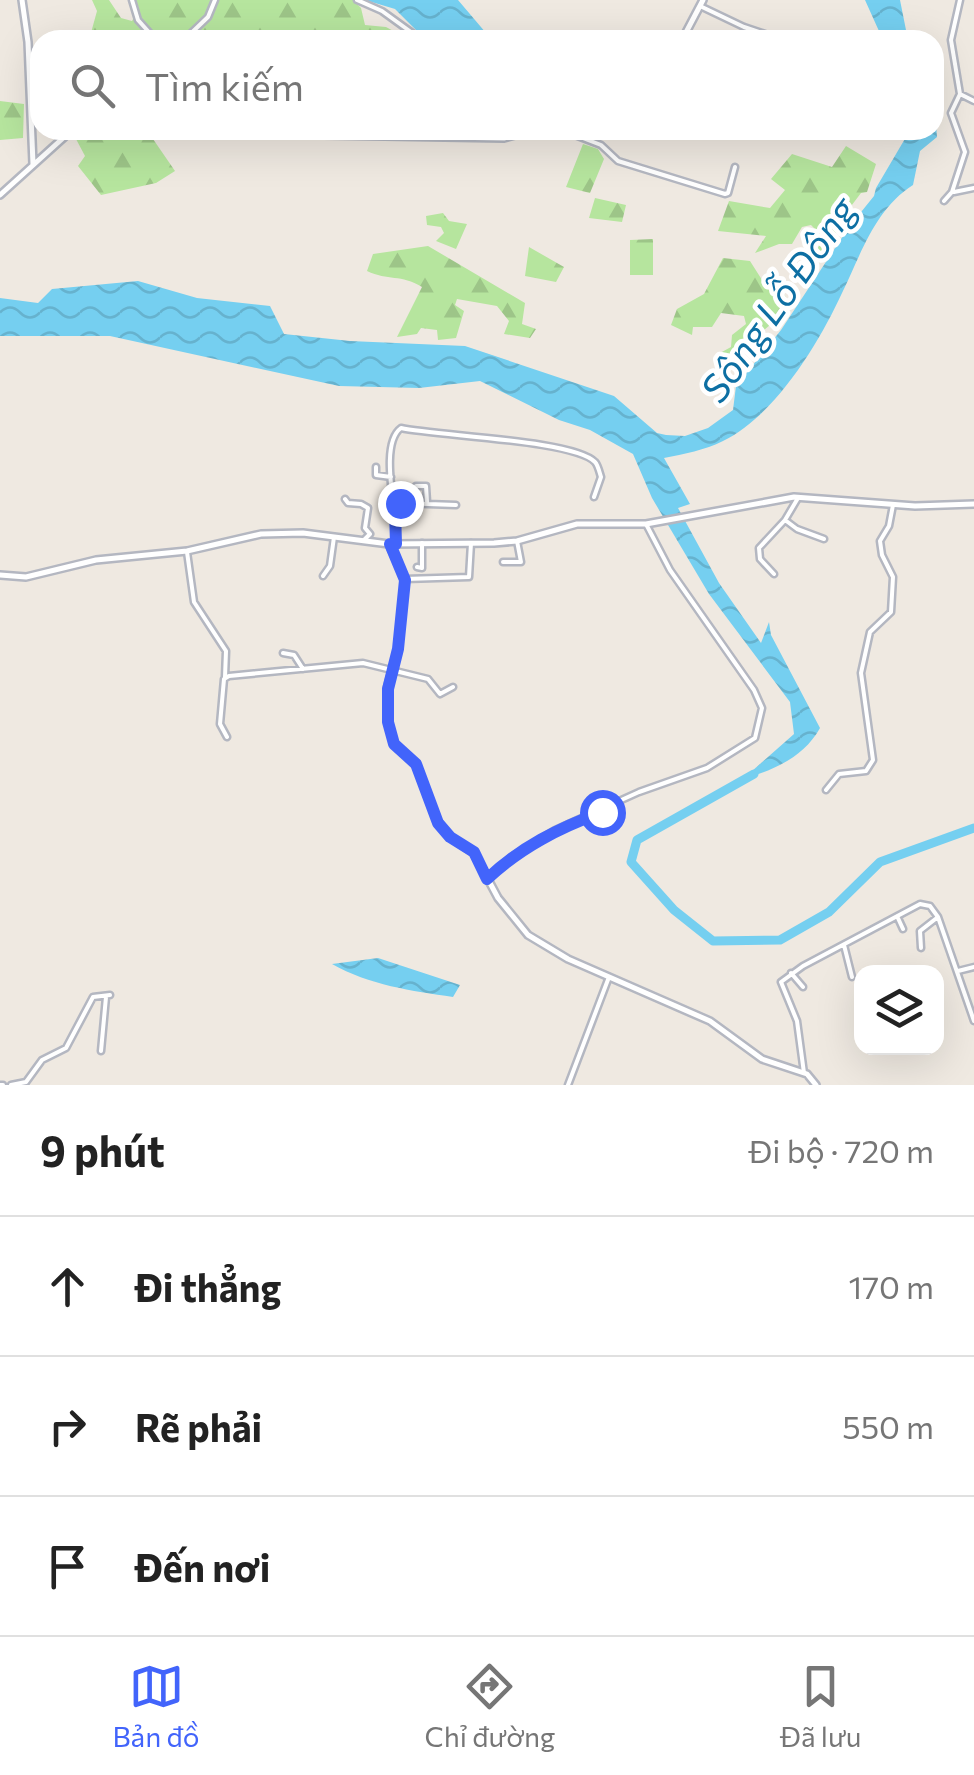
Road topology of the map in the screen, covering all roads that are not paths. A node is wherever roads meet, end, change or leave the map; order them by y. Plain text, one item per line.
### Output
1 (22, 0) edge
2 (132, 0) edge
3 (215, 0) edge
4 (358, 0) edge
5 (960, 0) edge
6 (702, 3) edge
7 (147, 30) edge
8 (194, 30) edge
9 (408, 30) edge
10 (687, 30) edge
11 (750, 30) edge
12 (30, 91) edge
13 (960, 94) junction
14 (974, 101) edge
15 (32, 140) edge
16 (61, 140) edge
17 (588, 140) edge
18 (33, 164) junction
19 (735, 167) dead end
20 (974, 188) edge
21 (952, 192) junction
22 (0, 195) edge
23 (944, 200) dead end
24 (376, 467) dead end
25 (390, 477) junction
26 (416, 486) dead end
27 (594, 497) dead end
28 (798, 497) junction
29 (344, 500) dead end
30 (426, 502) junction
31 (974, 504) edge
32 (456, 505) dead end
33 (893, 506) junction
34 (395, 510) junction
35 (785, 520) junction
36 (646, 524) junction
37 (334, 536) junction
38 (824, 539) dead end
39 (364, 540) junction
40 (518, 541) junction
41 (422, 543) junction
42 (393, 544) junction
43 (470, 544) junction
44 (187, 552) junction
45 (503, 562) dead end
46 (417, 568) dead end
47 (774, 574) dead end
48 (0, 575) edge
49 (322, 576) dead end
50 (405, 580) junction
51 (283, 653) dead end
52 (303, 668) junction
53 (392, 671) junction
54 (226, 677) junction
55 (453, 687) dead end
56 (227, 737) dead end
57 (826, 790) dead end
58 (487, 879) junction
59 (897, 916) junction
60 (938, 917) junction
61 (903, 929) dead end
62 (844, 945) junction
63 (921, 948) dead end
64 (974, 968) edge
65 (958, 971) junction
66 (791, 974) junction
67 (609, 977) junction
68 (852, 977) dead end
69 (803, 987) dead end
70 (974, 1021) edge
71 (101, 1051) dead end
72 (804, 1073) junction
73 (11, 1085) edge
74 (568, 1085) edge
75 (816, 1085) edge

1 - 12 street
2 - 7 street
3 - 8 street
4 - 9 street
5 - 13 street
6 - 10 street
6 - 11 street
13 - 14 street
13 - 21 street
15 - 18 street
16 - 18 street
17 - 19 street
18 - 22 street
20 - 21 street
21 - 23 street
24 - 25 street
25 - 27 street
25 - 34 street
26 - 30 street
28 - 33 street
28 - 35 street
28 - 36 street
29 - 39 street
30 - 32 street
30 - 34 street
31 - 33 street
33 - 57 street
34 - 42 street
35 - 38 street
35 - 47 street
36 - 40 street
36 - 58 street
37 - 39 street
37 - 44 street
37 - 49 street
39 - 42 street
40 - 43 street
40 - 45 street
41 - 42 street
41 - 43 street
41 - 46 street
42 - 50 street
43 - 50 street
44 - 48 street
44 - 54 street
50 - 53 street
51 - 52 street
52 - 53 street
52 - 54 street
53 - 55 street
53 - 58 street
54 - 56 street
58 - 67 street
59 - 60 street
59 - 61 street
59 - 62 street
60 - 63 street
60 - 65 street
62 - 66 street
62 - 68 street
64 - 65 street
65 - 70 street
66 - 69 street
66 - 72 street
67 - 72 street
67 - 74 street
71 - 73 street
72 - 75 street

